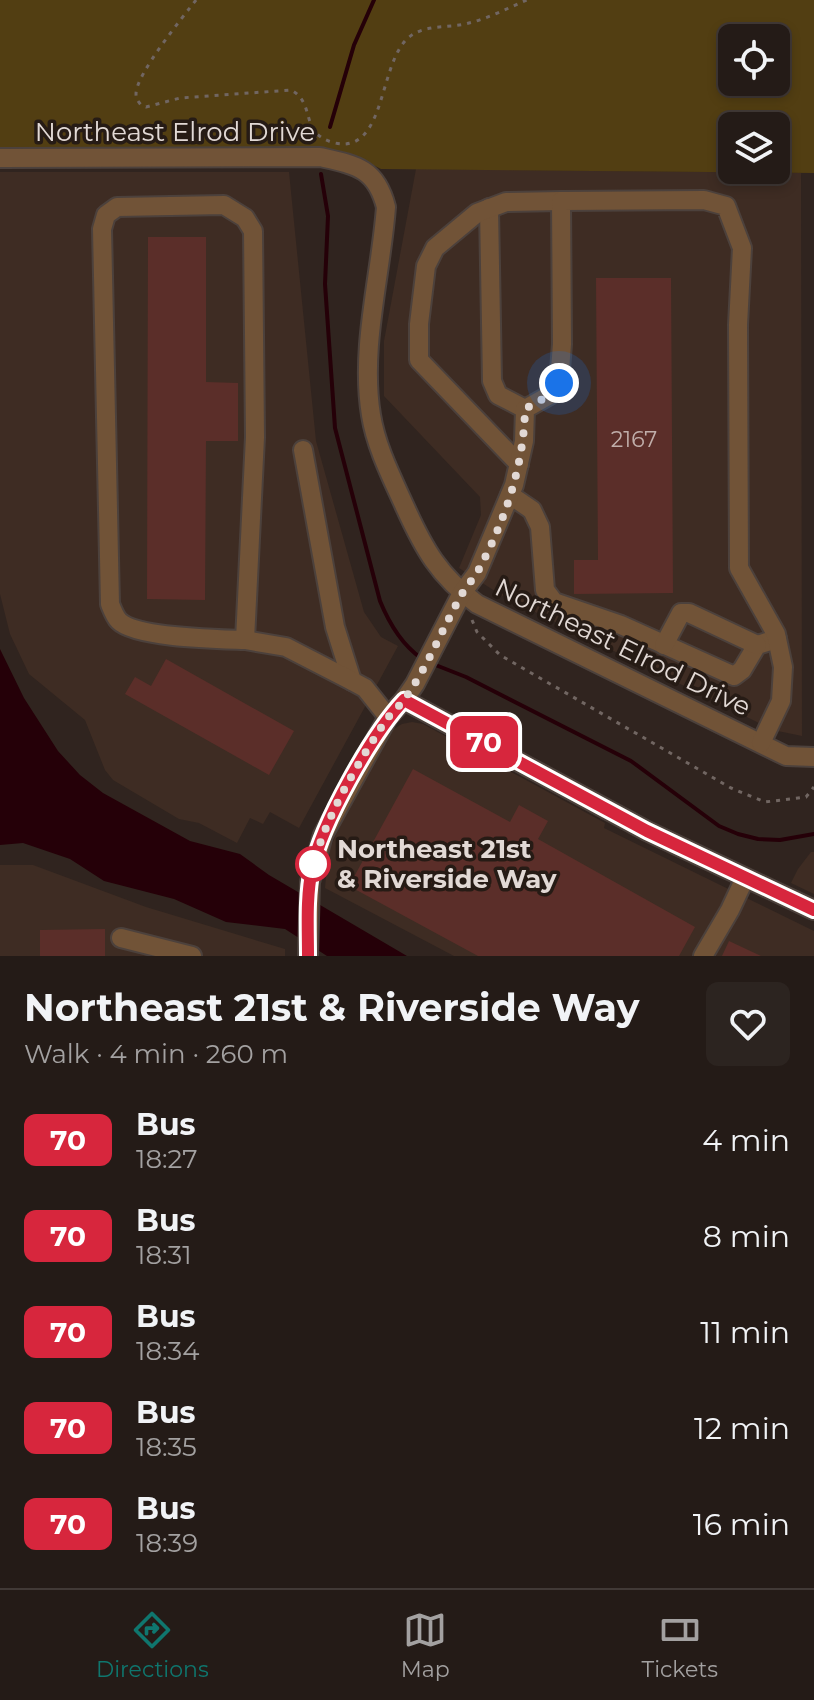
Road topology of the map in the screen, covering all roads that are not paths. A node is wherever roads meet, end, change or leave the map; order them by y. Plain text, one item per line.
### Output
1 (0, 158) edge
2 (561, 201) junction
3 (489, 208) junction
4 (525, 409) junction
5 (303, 450) dead end
6 (519, 464) junction
7 (510, 495) junction
8 (462, 593) junction
9 (777, 639) junction
10 (245, 640) junction
11 (664, 645) junction
12 (757, 645) junction
13 (352, 681) junction
14 (404, 700) junction
15 (388, 717) junction
16 (761, 743) junction
17 (814, 757) edge
18 (745, 878) junction
19 (814, 910) edge
20 (121, 938) dead end
21 (192, 956) edge
22 (308, 956) edge
23 (703, 956) edge

1 - 8 street, Northeast Elrod Drive
2 - 3 street
2 - 4 street
2 - 9 street
3 - 4 street
3 - 6 street
4 - 6 street
5 - 13 street
6 - 7 street
7 - 8 street
7 - 11 street
8 - 14 street
8 - 16 street, Northeast Elrod Drive
9 - 12 street
9 - 16 street
10 - 10 street
10 - 13 street
11 - 12 street
11 - 12 street
13 - 15 street
14 - 15 street
14 - 18 street
15 - 22 street
16 - 17 street, Northeast Elrod Drive
18 - 19 street
18 - 23 street
20 - 21 street

